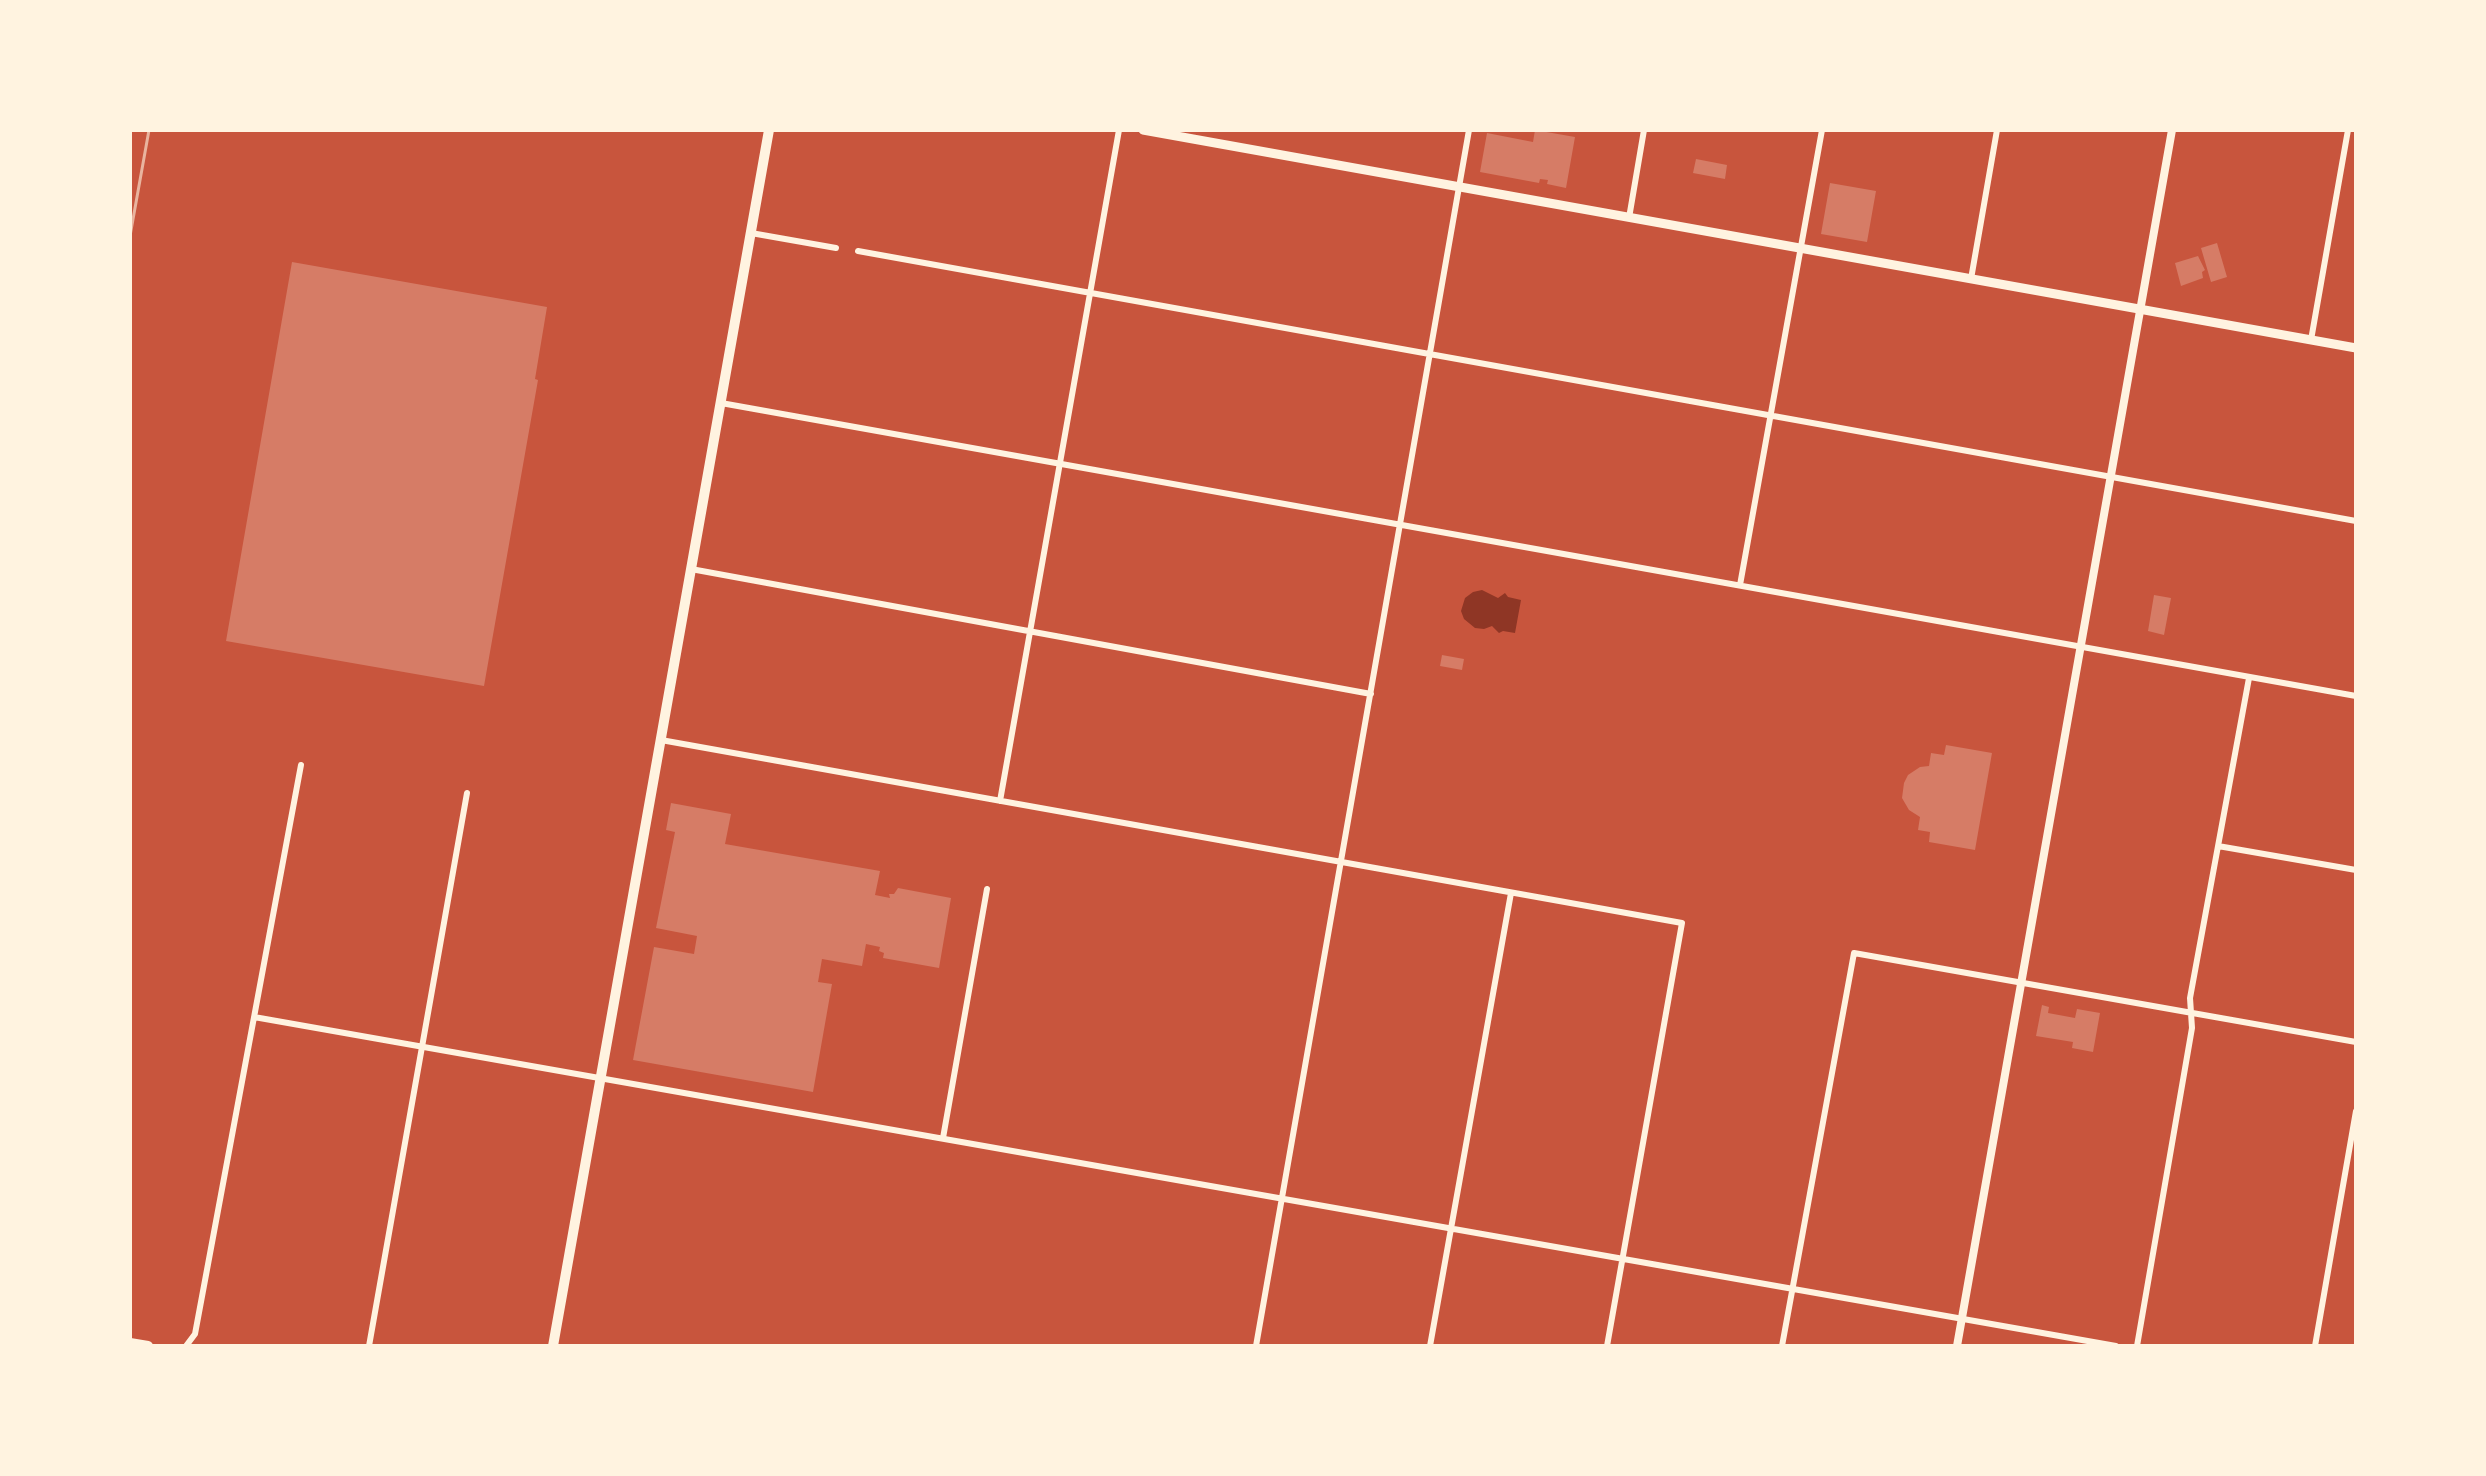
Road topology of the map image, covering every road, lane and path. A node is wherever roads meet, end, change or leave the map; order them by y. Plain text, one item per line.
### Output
1 (769, 130) edge
2 (1119, 130) edge
3 (1143, 130) edge
4 (1469, 130) edge
5 (1644, 130) edge
6 (1822, 130) edge
7 (1997, 130) edge
8 (2172, 130) edge
9 (2348, 130) edge
10 (1460, 187) junction
11 (1629, 218) junction
12 (751, 233) junction
13 (836, 248) dead end
14 (1801, 248) junction
15 (858, 251) dead end
16 (1971, 279) junction
17 (1090, 295) junction
18 (2139, 309) junction
19 (2311, 340) junction
20 (2356, 348) edge
21 (1430, 355) junction
22 (721, 403) junction
23 (1771, 416) junction
24 (1060, 463) junction
25 (2110, 477) junction
26 (2356, 521) edge
27 (1401, 524) junction
28 (691, 569) junction
29 (1740, 585) junction
30 (1030, 632) junction
31 (2080, 648) junction
32 (2249, 678) junction
33 (1371, 694) junction
34 (2356, 696) edge
35 (661, 740) junction
36 (301, 765) dead end
37 (467, 793) dead end
38 (1000, 801) junction
39 (2218, 846) junction
40 (1341, 862) junction
41 (2356, 870) edge
42 (987, 889) dead end
43 (1511, 893) junction
44 (2022, 982) junction
45 (2191, 1013) junction
46 (254, 1017) junction
47 (2356, 1042) edge
48 (423, 1047) junction
49 (601, 1078) junction
50 (2356, 1111) edge
51 (943, 1138) junction
52 (1282, 1199) junction
53 (1451, 1229) junction
54 (1622, 1259) junction
55 (1793, 1289) junction
56 (1962, 1319) junction
57 (130, 1343) edge
58 (148, 1346) edge
59 (186, 1346) edge
60 (369, 1346) edge
61 (553, 1346) edge
62 (1256, 1346) edge
63 (1430, 1346) edge
64 (1607, 1346) edge
65 (1782, 1346) edge
66 (1957, 1346) edge
67 (2116, 1346) edge
68 (2137, 1346) edge
69 (2315, 1346) edge

1 - 12 main road
2 - 17 street
3 - 10 main road
4 - 10 street
5 - 11 street
6 - 14 street
7 - 16 street
8 - 18 street
9 - 19 street
10 - 11 main road
10 - 21 street
11 - 14 main road
12 - 13 street
12 - 22 main road
14 - 16 main road
14 - 23 street
15 - 17 street
16 - 18 main road
17 - 21 street
17 - 24 street
18 - 19 main road
18 - 25 street
19 - 20 main road
21 - 23 street
21 - 27 street
22 - 24 street
22 - 28 main road
23 - 25 street
23 - 29 street
24 - 27 street
24 - 30 street
25 - 26 street
25 - 31 street
27 - 29 street
27 - 33 street
28 - 30 street
28 - 35 main road
29 - 31 street
30 - 33 street
30 - 38 street
31 - 32 street
31 - 44 street
32 - 34 street
32 - 39 street
33 - 40 street
35 - 38 street
35 - 49 main road
36 - 46 street
37 - 48 street
38 - 40 street
39 - 41 street
39 - 45 street
40 - 43 street
40 - 52 street
42 - 51 street
43 - 53 street
43 - 54 street
44 - 45 street
44 - 55 street
44 - 56 street
45 - 47 street
45 - 68 street
46 - 48 street
46 - 59 street
48 - 49 street
48 - 60 street
49 - 51 street
49 - 61 main road
50 - 69 street
51 - 52 street
52 - 53 street
52 - 62 street
53 - 54 street
53 - 63 street
54 - 55 street
54 - 64 street
55 - 56 street
55 - 65 street
56 - 66 street
56 - 67 street
57 - 58 main road

